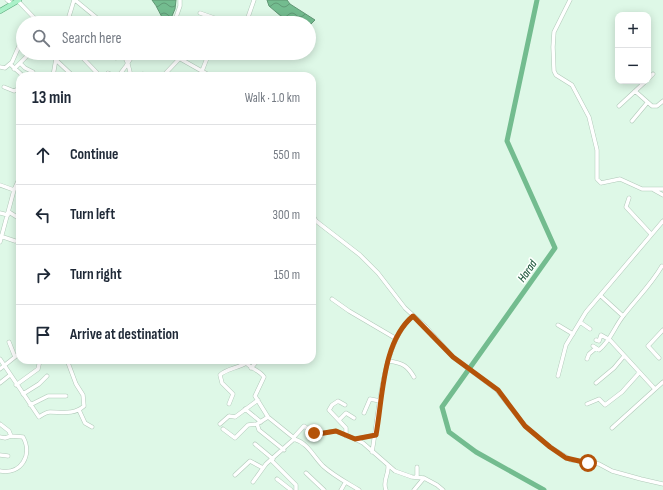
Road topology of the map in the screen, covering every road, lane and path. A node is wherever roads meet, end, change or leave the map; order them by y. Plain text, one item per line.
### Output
1 (7, 0) edge
2 (18, 0) edge
3 (75, 0) edge
4 (180, 0) edge
5 (254, 0) edge
6 (570, 0) edge
7 (12, 4) junction
8 (0, 11) edge
9 (200, 13) dead end
10 (33, 16) edge
11 (70, 16) edge
12 (94, 16) edge
13 (176, 16) edge
14 (207, 16) edge
15 (248, 16) edge
16 (16, 52) edge
17 (23, 60) edge
18 (56, 60) joint
19 (85, 60) edge
20 (126, 60) edge
21 (130, 60) edge
22 (178, 60) edge
23 (183, 60) edge
24 (206, 60) edge
25 (20, 63) junction
26 (10, 64) junction
27 (128, 64) junction
28 (0, 67) edge
29 (14, 69) junction
30 (202, 71) joint
31 (18, 72) edge
32 (33, 72) edge
33 (54, 72) edge
34 (69, 72) edge
35 (96, 72) edge
36 (121, 72) edge
37 (130, 72) edge
38 (167, 72) edge
39 (643, 84) edge
40 (4, 87) dead end
41 (16, 90) edge
42 (635, 91) junction
43 (663, 101) edge
44 (647, 103) junction
45 (619, 106) dead end
46 (632, 121) dead end
47 (0, 185) edge
48 (16, 186) edge
49 (663, 189) edge
50 (14, 190) junction
51 (654, 190) junction
52 (663, 195) edge
53 (628, 198) dead end
54 (0, 213) edge
55 (8, 214) junction
56 (16, 218) edge
57 (316, 221) edge
58 (663, 221) edge
59 (2, 225) edge
60 (651, 234) junction
61 (1, 236) edge
62 (15, 241) dead end
63 (0, 242) edge
64 (662, 266) edge
65 (624, 268) junction
66 (628, 271) dead end
67 (601, 296) junction
68 (332, 299) dead end
69 (413, 316) junction
70 (623, 316) junction
71 (580, 322) junction
72 (558, 325) dead end
73 (590, 329) dead end
74 (663, 330) edge
75 (574, 334) junction
76 (395, 338) junction
77 (596, 340) dead end
78 (610, 340) junction
79 (9, 342) dead end
80 (624, 356) junction
81 (15, 357) joint
82 (659, 358) dead end
83 (0, 359) edge
84 (587, 359) dead end
85 (389, 361) junction
86 (39, 364) edge
87 (69, 364) edge
88 (242, 364) edge
89 (247, 364) edge
90 (254, 364) edge
91 (5, 366) junction
92 (251, 368) junction
93 (0, 369) edge
94 (639, 373) junction
95 (10, 375) junction
96 (47, 376) dead end
97 (558, 376) dead end
98 (414, 377) dead end
99 (663, 382) edge
100 (0, 383) edge
101 (596, 383) dead end
102 (16, 385) junction
103 (654, 388) junction
104 (23, 394) junction
105 (66, 396) dead end
106 (258, 400) junction
107 (380, 402) junction
108 (229, 404) dead end
109 (587, 404) dead end
110 (345, 405) dead end
111 (30, 406) junction
112 (245, 408) junction
113 (79, 410) junction
114 (364, 413) dead end
115 (268, 417) junction
116 (354, 418) dead end
117 (339, 420) junction
118 (259, 423) junction
119 (0, 424) edge
120 (220, 424) dead end
121 (92, 428) dead end
122 (612, 428) dead end
123 (224, 429) dead end
124 (376, 435) junction
125 (10, 436) junction
126 (346, 436) junction
127 (0, 437) edge
128 (294, 438) junction
129 (355, 439) junction
130 (255, 444) dead end
131 (284, 450) junction
132 (372, 452) junction
133 (0, 455) edge
134 (8, 456) dead end
135 (272, 459) junction
136 (388, 466) junction
137 (416, 467) dead end
138 (263, 468) junction
139 (0, 471) edge
140 (306, 473) dead end
141 (235, 475) dead end
142 (417, 476) junction
143 (424, 478) junction
144 (277, 479) dead end
145 (253, 482) dead end
146 (346, 484) junction
147 (663, 484) edge
148 (291, 490) edge
149 (296, 490) edge
150 (324, 490) edge
151 (340, 490) edge
152 (359, 490) edge
153 (386, 490) edge
154 (414, 490) edge
155 (442, 490) edge

1 - 7 street
2 - 7 main road
2 - 10 street
3 - 11 street
3 - 12 street
4 - 13 street
5 - 15 street
6 - 51 street
7 - 8 main road
9 - 14 street
16 - 26 street
17 - 25 street
18 - 33 street
18 - 34 street
19 - 35 street
20 - 27 street
21 - 27 street
22 - 38 street
23 - 30 street
24 - 30 street
25 - 29 street
25 - 32 street
26 - 28 street
26 - 29 street
27 - 36 street
27 - 37 street
29 - 31 street
39 - 42 street
40 - 41 street
42 - 44 street
42 - 45 street
43 - 44 street
44 - 46 street
47 - 50 street
48 - 50 street
49 - 51 street
50 - 55 street
51 - 52 street
53 - 60 street
54 - 55 street
55 - 56 street
55 - 59 street
57 - 69 street
58 - 60 street
59 - 61 street
60 - 65 street
61 - 62 street
61 - 63 street
64 - 70 street
65 - 66 street
65 - 67 street
67 - 70 street
67 - 71 street
68 - 76 street
69 - 76 street
69 - 147 street
70 - 78 street
71 - 73 street
71 - 75 street
72 - 75 street
74 - 82 street
75 - 97 street
76 - 85 street
77 - 78 street
78 - 80 street
78 - 84 street
79 - 81 street
80 - 94 street
80 - 101 street
81 - 91 street
83 - 91 street
85 - 98 street
85 - 107 street
86 - 102 street
87 - 113 street
88 - 108 street
89 - 92 street
90 - 92 street
91 - 93 street
91 - 95 street
92 - 106 street
94 - 103 street
94 - 109 street
95 - 100 street
95 - 102 street
96 - 104 street
99 - 103 street
102 - 104 street
103 - 122 street
104 - 111 street
105 - 111 street
106 - 112 street
106 - 115 street
107 - 114 street
107 - 124 street
110 - 117 street
111 - 113 street
112 - 118 street
112 - 120 street
113 - 121 street
115 - 118 street
115 - 128 street
116 - 117 street
117 - 126 street
118 - 123 street
118 - 131 street
119 - 125 street
124 - 129 street
124 - 132 street
125 - 127 street
125 - 139 street
126 - 128 street
126 - 129 street
128 - 131 street
128 - 146 street
129 - 132 street
130 - 135 street
131 - 135 street
132 - 136 street
133 - 134 street
135 - 138 street
135 - 149 street
136 - 142 street
136 - 153 street
137 - 142 street
138 - 141 street
138 - 145 street
140 - 150 street
142 - 143 street
143 - 154 street
143 - 155 street
144 - 148 street
146 - 151 street
146 - 152 street

